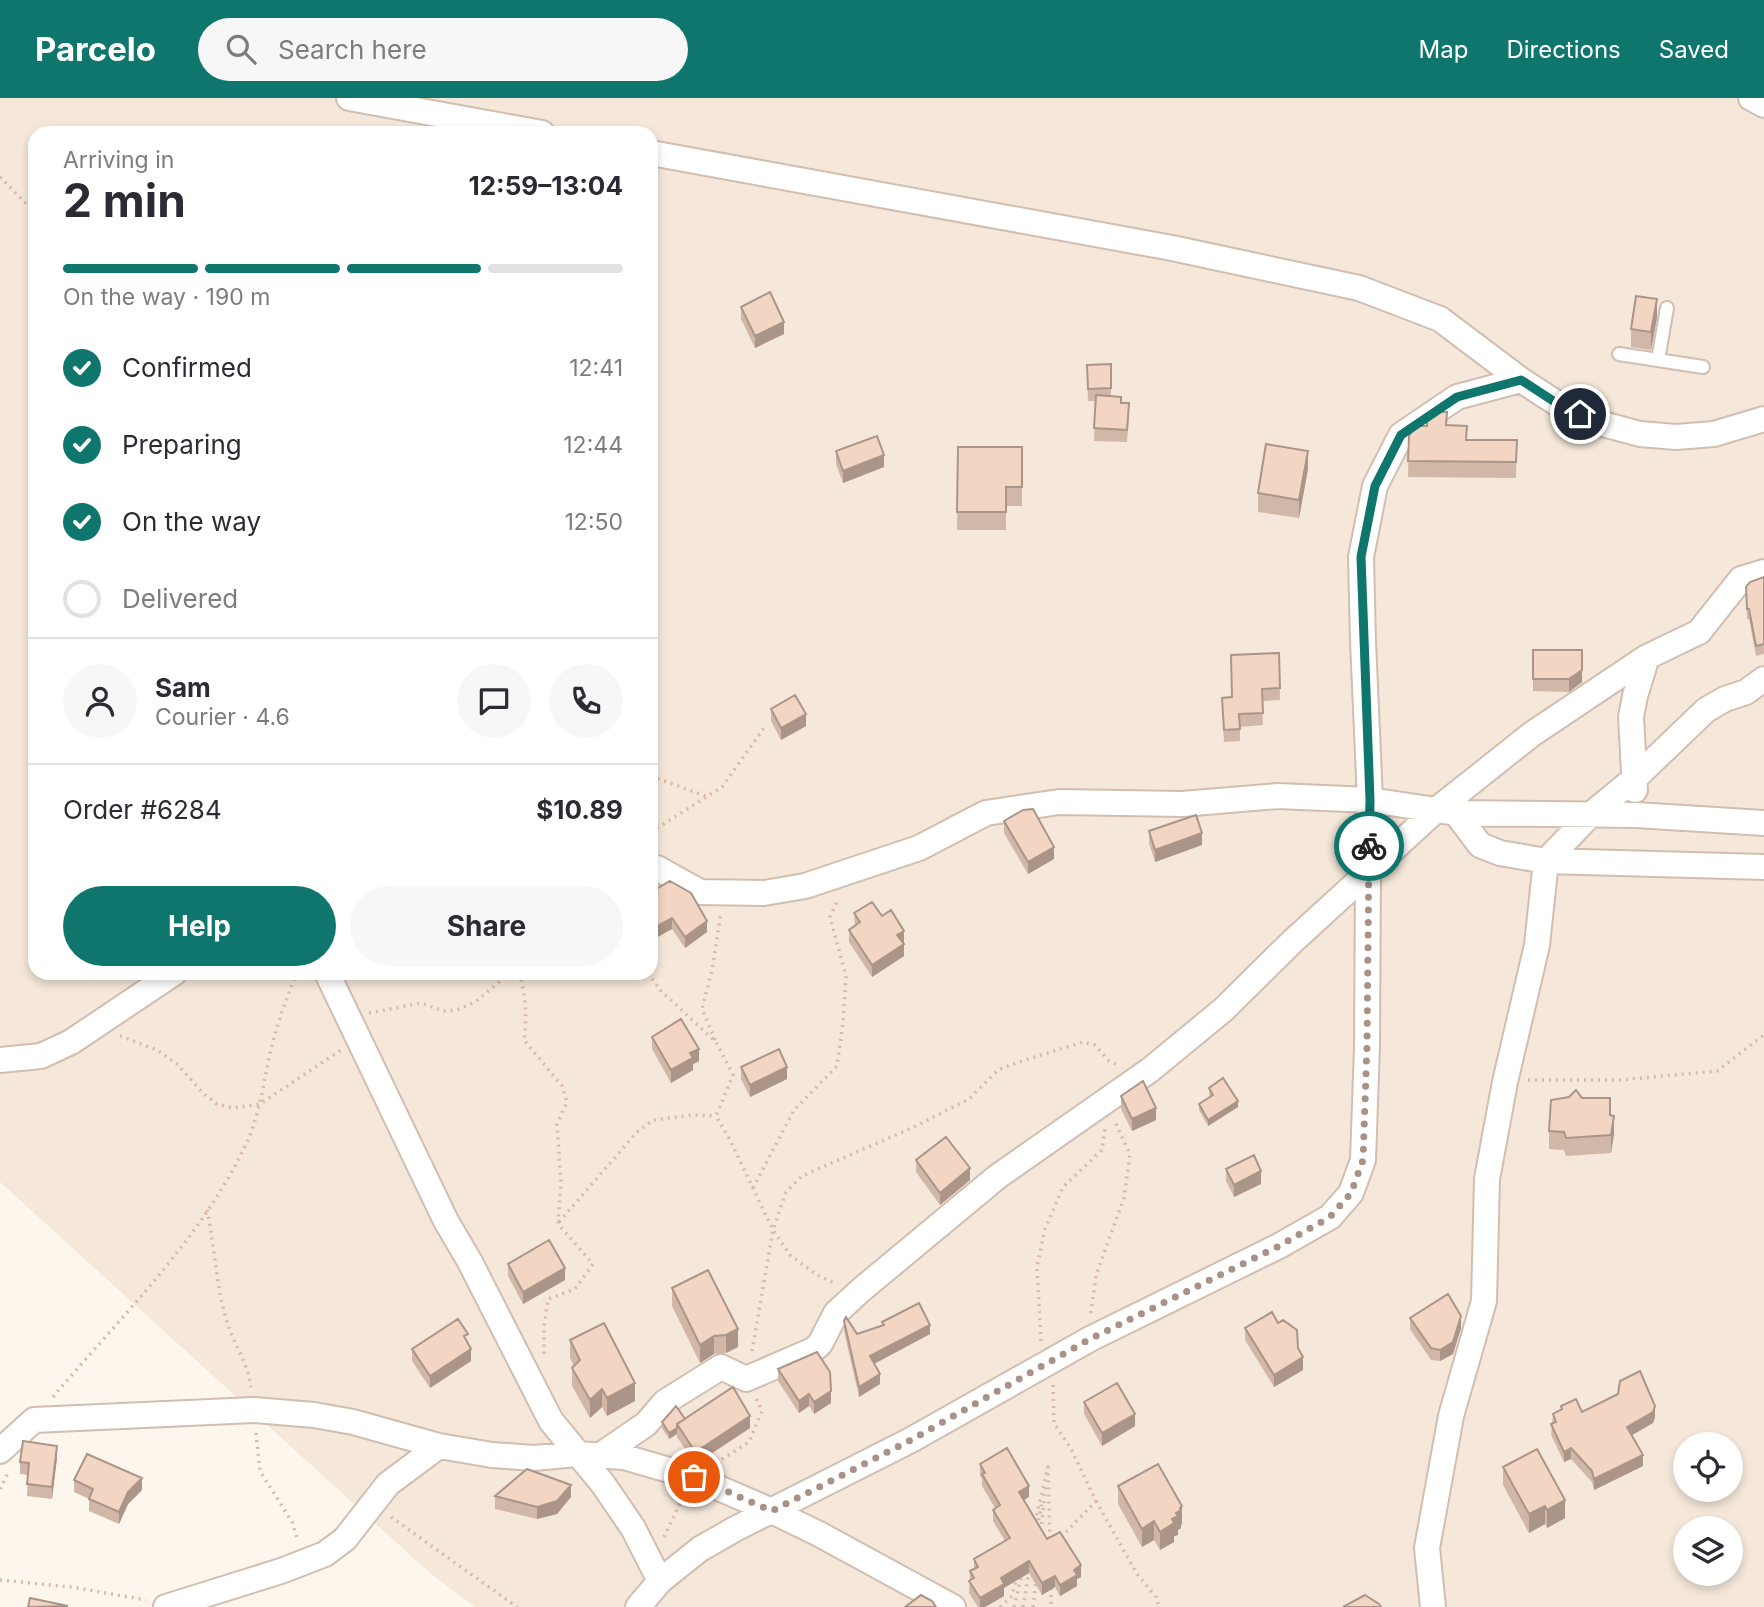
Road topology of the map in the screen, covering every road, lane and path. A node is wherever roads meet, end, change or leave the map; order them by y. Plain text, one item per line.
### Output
1 (349, 98) edge
2 (1751, 98) edge
3 (1764, 105) edge
4 (503, 126) edge
5 (658, 154) edge
6 (0, 177) edge
7 (28, 206) edge
8 (1667, 308) dead end
9 (1619, 355) dead end
10 (1658, 360) junction
11 (1703, 367) dead end
12 (1521, 380) junction
13 (1764, 419) edge
14 (1764, 572) edge
15 (1647, 657) junction
16 (1764, 679) edge
17 (764, 728) dead end
18 (1635, 778) junction
19 (658, 779) edge
20 (708, 797) junction
21 (1370, 800) junction
22 (1446, 812) junction
23 (1636, 815) junction
24 (1589, 816) junction
25 (1764, 823) edge
26 (658, 828) edge
27 (1546, 861) junction
28 (1764, 867) edge
29 (658, 869) edge
30 (851, 871) junction
31 (1368, 873) junction
32 (725, 893) junction
33 (163, 980) edge
34 (294, 980) edge
35 (330, 980) edge
36 (502, 980) edge
37 (521, 980) edge
38 (653, 980) edge
39 (92, 1027) junction
40 (352, 1028) junction
41 (1764, 1035) edge
42 (716, 1042) junction
43 (0, 1060) edge
44 (1150, 1070) junction
45 (1505, 1082) junction
46 (260, 1104) junction
47 (716, 1116) junction
48 (1106, 1117) dead end
49 (1113, 1118) dead end
50 (753, 1188) junction
51 (208, 1210) junction
52 (558, 1224) junction
53 (773, 1230) junction
54 (861, 1290) junction
55 (1090, 1339) junction
56 (1048, 1363) junction
57 (544, 1367) dead end
58 (746, 1379) junction
59 (254, 1410) junction
60 (34, 1420) junction
61 (439, 1446) junction
62 (0, 1451) edge
63 (589, 1455) junction
64 (1048, 1467) junction
65 (694, 1477) junction
66 (1096, 1501) junction
67 (372, 1504) junction
68 (772, 1511) junction
69 (1035, 1530) edge
70 (1040, 1543) edge
71 (305, 1562) junction
72 (1023, 1569) edge
73 (1030, 1569) edge
74 (1037, 1569) edge
75 (656, 1571) junction
76 (1018, 1574) edge
77 (0, 1580) edge
78 (1050, 1581) edge
79 (169, 1606) edge
80 (517, 1607) edge
81 (638, 1607) edge
82 (953, 1607) edge
83 (1000, 1607) edge
84 (1014, 1607) edge
85 (1023, 1607) edge
86 (1033, 1607) edge
87 (1051, 1607) edge
88 (1159, 1607) edge
89 (1433, 1607) edge

1 - 4 street
2 - 3 street
5 - 12 street
6 - 7 path
8 - 10 lane
9 - 10 lane
10 - 11 lane
12 - 13 street
12 - 21 street
14 - 15 street
15 - 18 street
15 - 22 street
16 - 18 street
17 - 20 path
18 - 23 street
18 - 24 street
19 - 20 path
20 - 26 path
21 - 22 street
21 - 30 street
21 - 31 street
22 - 24 street
22 - 27 street
22 - 31 street
23 - 24 street
23 - 25 street
24 - 27 street
27 - 28 street
27 - 45 street
29 - 32 street
30 - 32 street
30 - 50 path
31 - 44 street
31 - 55 street
32 - 42 path
33 - 39 street
34 - 46 path
35 - 40 street
36 - 40 path
37 - 52 path
38 - 42 path
39 - 43 street
39 - 46 path
40 - 46 path
40 - 63 street
41 - 45 path
42 - 47 path
44 - 53 path
44 - 54 street
45 - 89 street
46 - 51 path
47 - 50 path
47 - 52 path
48 - 56 path
49 - 55 path
50 - 53 path
51 - 59 path
51 - 60 path
52 - 57 path
53 - 54 path
53 - 58 path
54 - 58 street
55 - 56 street
56 - 66 path
56 - 68 street
58 - 63 street
58 - 65 path
59 - 60 street
59 - 61 street
59 - 71 path
60 - 62 street
61 - 63 street
61 - 67 street
63 - 65 street
63 - 75 street
64 - 66 path
64 - 69 path
64 - 70 path
65 - 68 street
65 - 75 path
66 - 88 path
67 - 71 street
67 - 80 path
68 - 75 street
68 - 82 street
71 - 79 street
72 - 84 path
73 - 85 path
74 - 86 path
75 - 81 street
76 - 83 path
77 - 79 path
78 - 87 path

